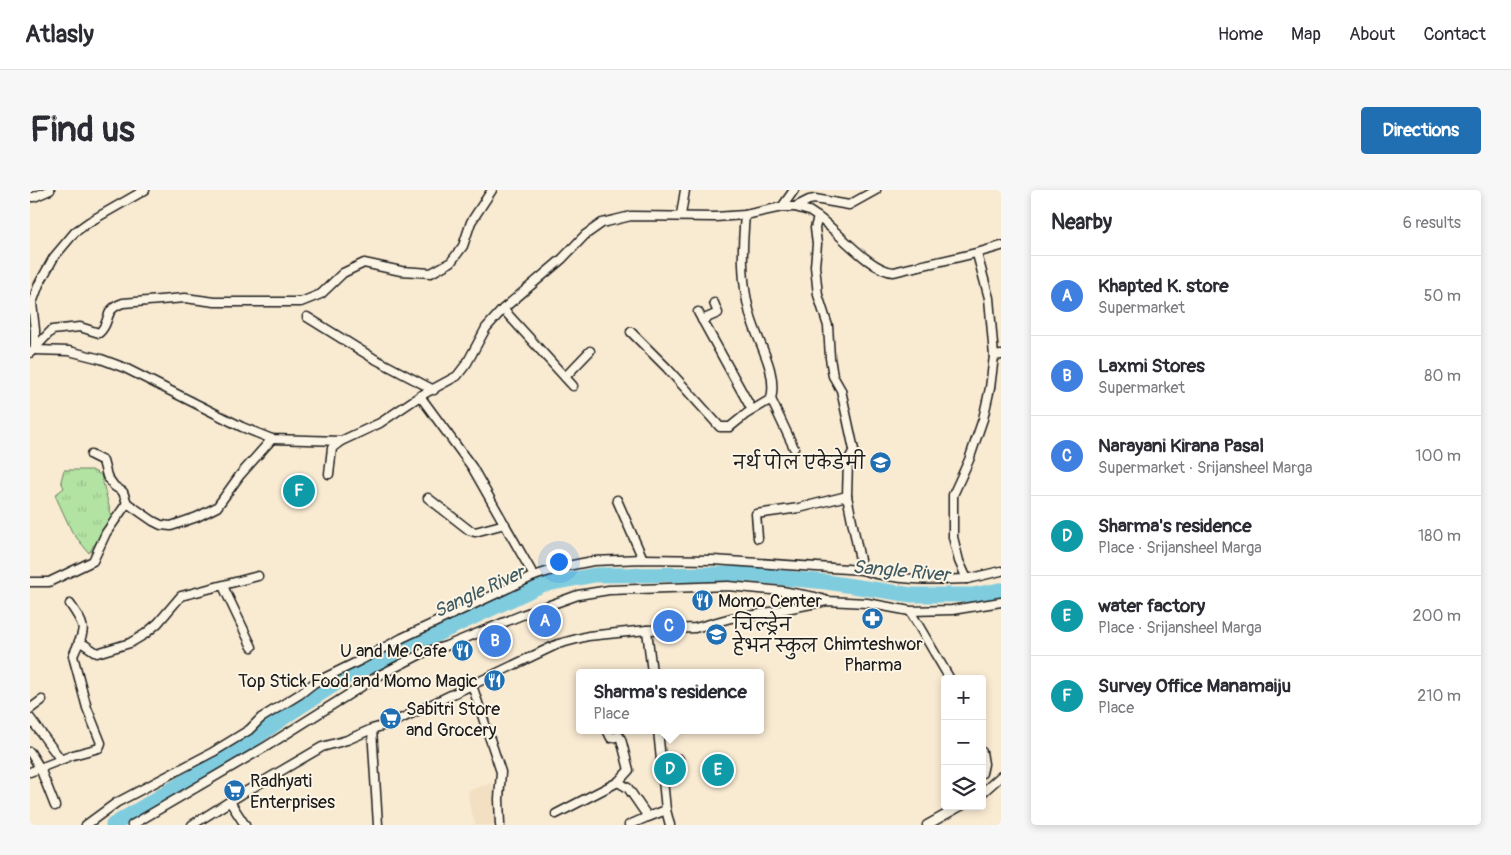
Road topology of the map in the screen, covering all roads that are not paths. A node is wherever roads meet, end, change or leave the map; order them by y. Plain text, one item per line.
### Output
1 (50, 190) edge
2 (145, 190) edge
3 (492, 190) edge
4 (685, 190) edge
5 (794, 190) edge
6 (876, 190) edge
7 (30, 197) edge
8 (782, 207) junction
9 (795, 207) junction
10 (681, 215) junction
11 (745, 215) junction
12 (818, 217) junction
13 (1001, 246) edge
14 (977, 254) junction
15 (714, 303) dead end
16 (503, 308) junction
17 (698, 312) dead end
18 (308, 317) dead end
19 (702, 320) junction
20 (631, 332) dead end
21 (32, 351) edge
22 (590, 351) dead end
23 (998, 356) edge
24 (565, 377) junction
25 (573, 386) dead end
26 (434, 390) junction
27 (420, 396) junction
28 (770, 399) junction
29 (752, 410) junction
30 (272, 438) junction
31 (341, 441) junction
32 (794, 448) dead end
33 (91, 455) dead end
34 (329, 474) dead end
35 (847, 496) junction
36 (428, 498) dead end
37 (617, 500) dead end
38 (128, 503) junction
39 (505, 524) junction
40 (758, 538) dead end
41 (643, 559) junction
42 (862, 570) junction
43 (1001, 571) edge
44 (258, 576) dead end
45 (534, 576) junction
46 (968, 579) junction
47 (30, 582) edge
48 (223, 586) junction
49 (827, 601) junction
50 (1001, 602) edge
51 (70, 604) dead end
52 (910, 611) junction
53 (647, 630) junction
54 (79, 642) junction
55 (252, 647) dead end
56 (652, 669) edge
57 (948, 675) edge
58 (472, 685) junction
59 (42, 700) dead end
60 (30, 709) edge
61 (30, 718) edge
62 (372, 729) junction
63 (610, 734) edge
64 (658, 734) edge
65 (30, 752) edge
66 (679, 759) dead end
67 (61, 760) junction
68 (661, 761) junction
69 (40, 768) junction
70 (30, 772) edge
71 (1001, 776) edge
72 (618, 782) junction
73 (986, 789) edge
74 (230, 802) junction
75 (55, 806) dead end
76 (666, 810) junction
77 (956, 810) edge
78 (556, 814) dead end
79 (652, 815) junction
80 (939, 822) edge
81 (86, 825) edge
82 (132, 825) edge
83 (192, 825) edge
84 (245, 825) edge
85 (378, 825) edge
86 (500, 825) edge
87 (629, 825) edge
88 (670, 825) edge
89 (926, 825) edge

1 - 7 street
2 - 21 street
3 - 21 street
4 - 10 street
5 - 8 street
6 - 9 street
8 - 9 street
8 - 11 street
9 - 12 street
10 - 11 street
10 - 16 street
11 - 28 street
12 - 14 street
12 - 35 street
13 - 14 street
14 - 23 street
15 - 19 street
16 - 24 street
16 - 26 street
17 - 19 street
18 - 26 street
19 - 29 street
20 - 29 street
21 - 30 street
22 - 24 street
23 - 46 street
24 - 25 street
26 - 27 street
27 - 31 street
27 - 39 street
28 - 29 street
28 - 32 street
30 - 31 street
30 - 38 street
31 - 34 street
33 - 38 street
35 - 40 street
35 - 42 street
36 - 39 street
37 - 41 street
38 - 47 street
39 - 45 street
41 - 42 street
41 - 45 street
42 - 46 street
43 - 46 street
44 - 48 street
45 - 81 street
48 - 54 street
48 - 55 street
49 - 52 street
49 - 53 street
49 - 82 street
50 - 52 street
51 - 54 street
52 - 57 street
53 - 56 street
53 - 58 street
54 - 67 street
58 - 62 street
58 - 86 street
59 - 60 street
61 - 67 street
62 - 74 street
62 - 85 street
63 - 72 street
64 - 68 street
65 - 69 street
66 - 68 street
67 - 69 street
68 - 76 street
69 - 70 street
69 - 75 street
71 - 73 street
72 - 78 street
72 - 79 street
74 - 83 street
74 - 84 street
76 - 79 street
76 - 88 street
77 - 80 street
79 - 87 street
80 - 89 street

